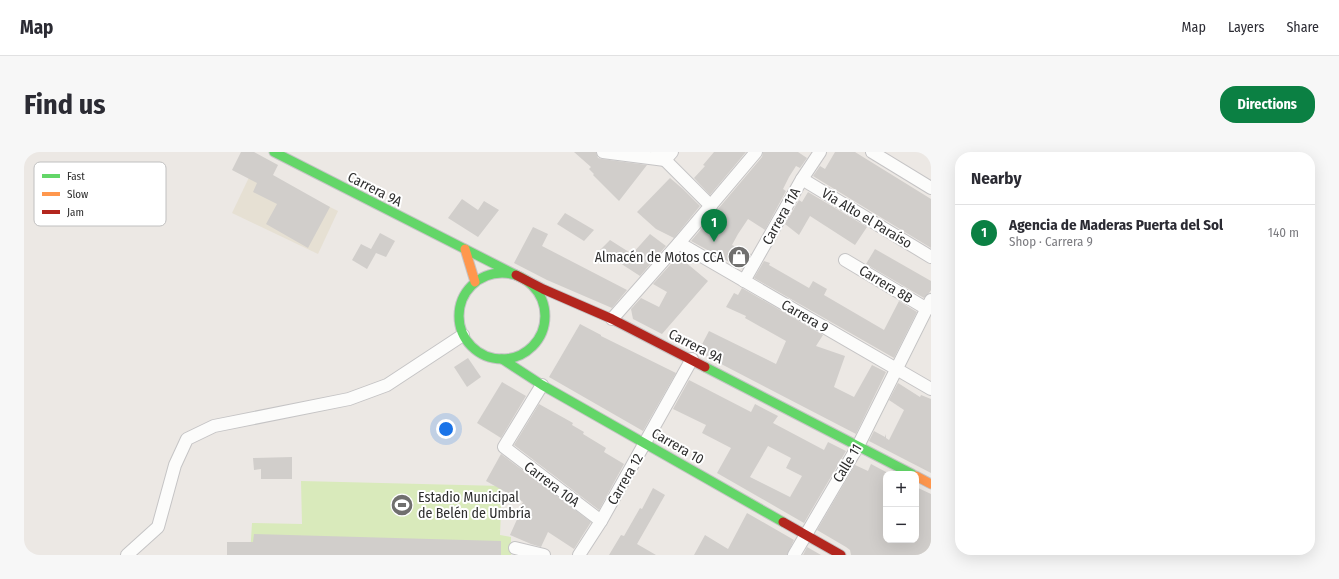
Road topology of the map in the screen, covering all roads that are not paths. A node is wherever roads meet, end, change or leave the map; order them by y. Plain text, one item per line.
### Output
1 (274, 152) edge
2 (603, 152) edge
3 (756, 152) edge
4 (820, 152) edge
5 (872, 152) edge
6 (665, 155) edge
7 (802, 179) junction
8 (931, 188) edge
9 (711, 206) junction
10 (679, 243) junction
11 (465, 249) junction
12 (931, 257) edge
13 (845, 260) dead end
14 (524, 279) junction
15 (744, 281) junction
16 (475, 282) junction
17 (929, 304) edge
18 (612, 319) junction
19 (463, 335) junction
20 (692, 359) junction
21 (502, 360) junction
22 (897, 370) junction
23 (542, 385) junction
24 (931, 389) edge
25 (645, 443) junction
26 (858, 446) junction
27 (906, 471) edge
28 (919, 478) edge
29 (931, 484) edge
30 (601, 521) junction
31 (805, 535) junction
32 (515, 548) dead end
33 (127, 555) edge
34 (544, 555) edge
35 (580, 555) edge
36 (794, 555) edge
37 (841, 555) edge

1 - 11 main road, Carrera 9A
2 - 6 street
3 - 9 street
4 - 7 street, Carrera 11A
5 - 8 street
6 - 9 street
7 - 12 street, Vía Alto el Paraíso
7 - 15 street, Carrera 11A
9 - 10 street
10 - 15 street, Carrera 9
10 - 18 street
11 - 14 main road, Carrera 9A
11 - 16 main road
13 - 17 street, Carrera 8B
14 - 16 main road
14 - 18 main road, Carrera 9A
14 - 21 main road
15 - 22 street, Carrera 9
16 - 19 main road
17 - 22 street, Calle 11
18 - 20 main road, Carrera 9A
19 - 21 main road
19 - 33 street
20 - 25 street, Carrera 12
20 - 26 main road, Carrera 9A
21 - 23 main road, Carrera 10
22 - 24 street, Carrera 9
22 - 26 street, Calle 11
23 - 25 main road, Carrera 10
23 - 30 street, Carrera 10A
25 - 30 street, Carrera 12
25 - 31 main road, Carrera 10
26 - 27 main road, Carrera 9A
26 - 31 street, Calle 11
28 - 29 main road
30 - 35 street, Carrera 12
31 - 36 street, Calle 11
31 - 37 main road, Carrera 10
32 - 34 street

